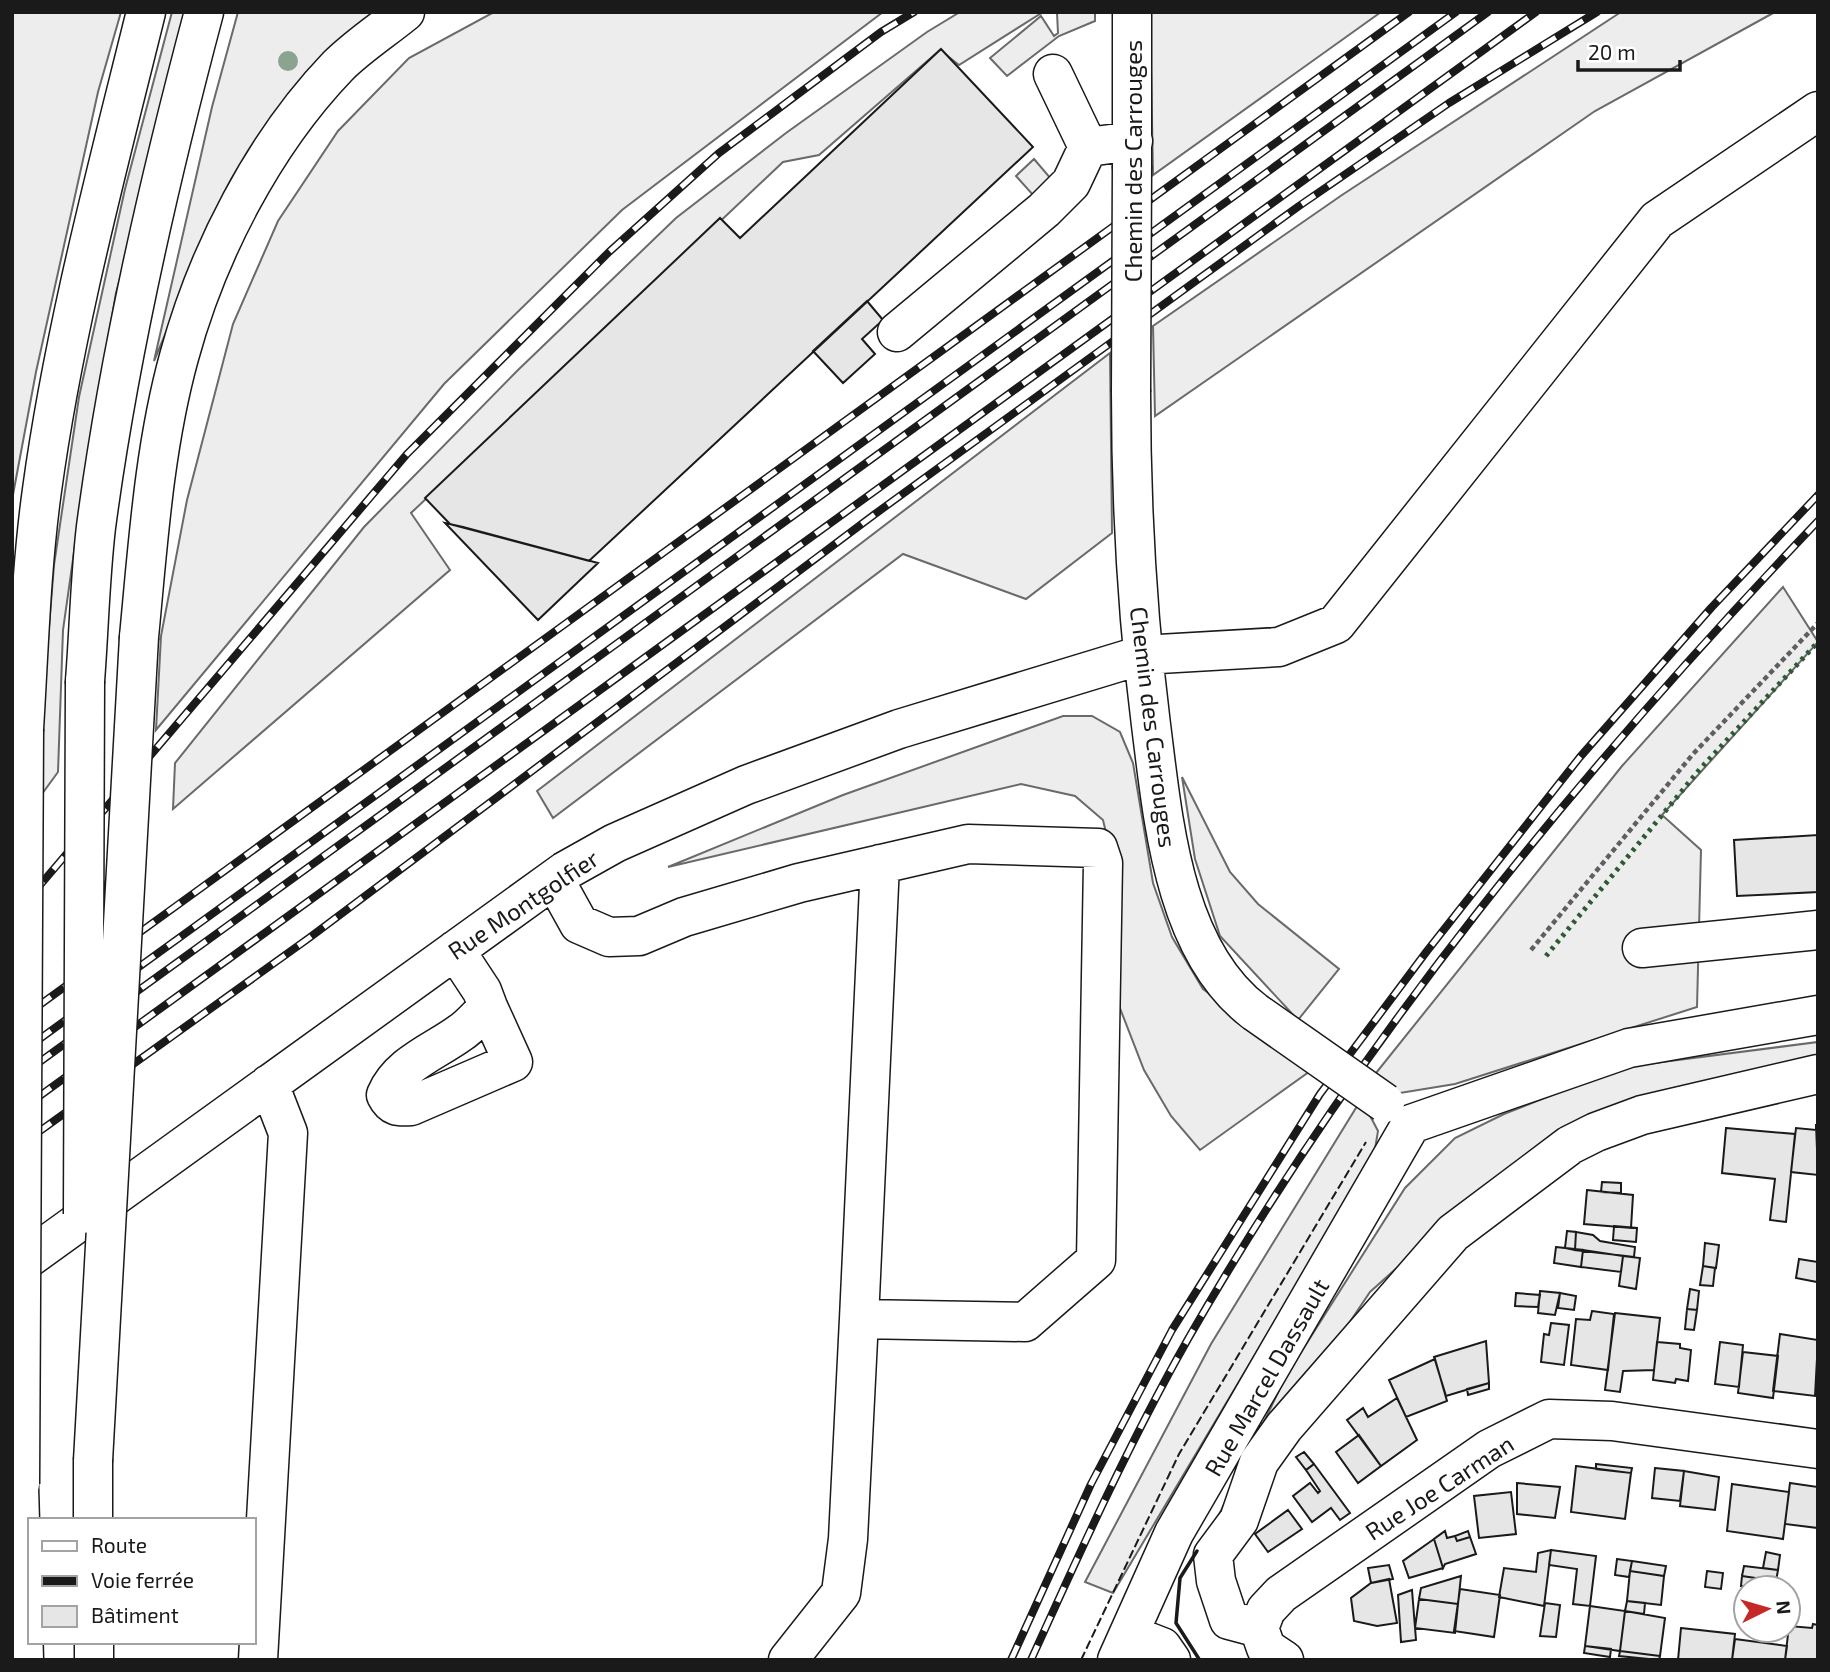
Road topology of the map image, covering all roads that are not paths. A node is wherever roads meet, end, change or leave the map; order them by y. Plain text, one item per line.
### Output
1 (146, 12) edge
2 (204, 12) edge
3 (405, 12) edge
4 (1132, 12) edge
5 (1053, 74) dead end
6 (1818, 111) edge
7 (1088, 147) junction
8 (1132, 154) junction
9 (897, 332) dead end
10 (1142, 655) junction
11 (880, 864) junction
12 (554, 879) junction
13 (1818, 930) edge
14 (1642, 948) dead end
15 (455, 950) junction
16 (488, 1007) dead end
17 (1818, 1015) edge
18 (1818, 1074) edge
19 (269, 1084) junction
20 (1398, 1113) junction
21 (12, 1270) edge
22 (859, 1319) junction
23 (12, 1354) edge
24 (1818, 1449) edge
25 (93, 1461) junction
26 (20, 1484) junction
27 (93, 1518) edge
28 (1259, 1628) junction
29 (1124, 1647) edge
30 (23, 1660) edge
31 (258, 1660) edge
32 (788, 1660) edge
33 (1171, 1660) edge
34 (1284, 1660) edge

1 - 26 main road, bridge
2 - 25 main road, bridge
3 - 25 main road, bridge
4 - 8 main road, Chemin des Carrouges
5 - 7 main road
6 - 10 main road, Rue Montgolfier
7 - 8 main road
7 - 9 main road
8 - 10 main road, Chemin des Carrouges, bridge
10 - 12 main road, Rue Montgolfier
10 - 20 main road, Chemin des Carrouges, bridge
11 - 12 main road
11 - 22 main road
11 - 22 main road
12 - 15 main road, Rue Montgolfier
13 - 14 main road
15 - 16 main road
15 - 19 main road, Rue Montgolfier
17 - 20 main road
18 - 28 main road
19 - 21 main road, Rue Montgolfier
19 - 31 main road
20 - 29 main road, Rue Marcel Dassault
22 - 32 main road
23 - 26 main road, bridge
24 - 28 main road, Rue Joe Carman
25 - 27 main road
26 - 30 main road
28 - 34 main road
29 - 33 main road, Rue Marcel Dassault

